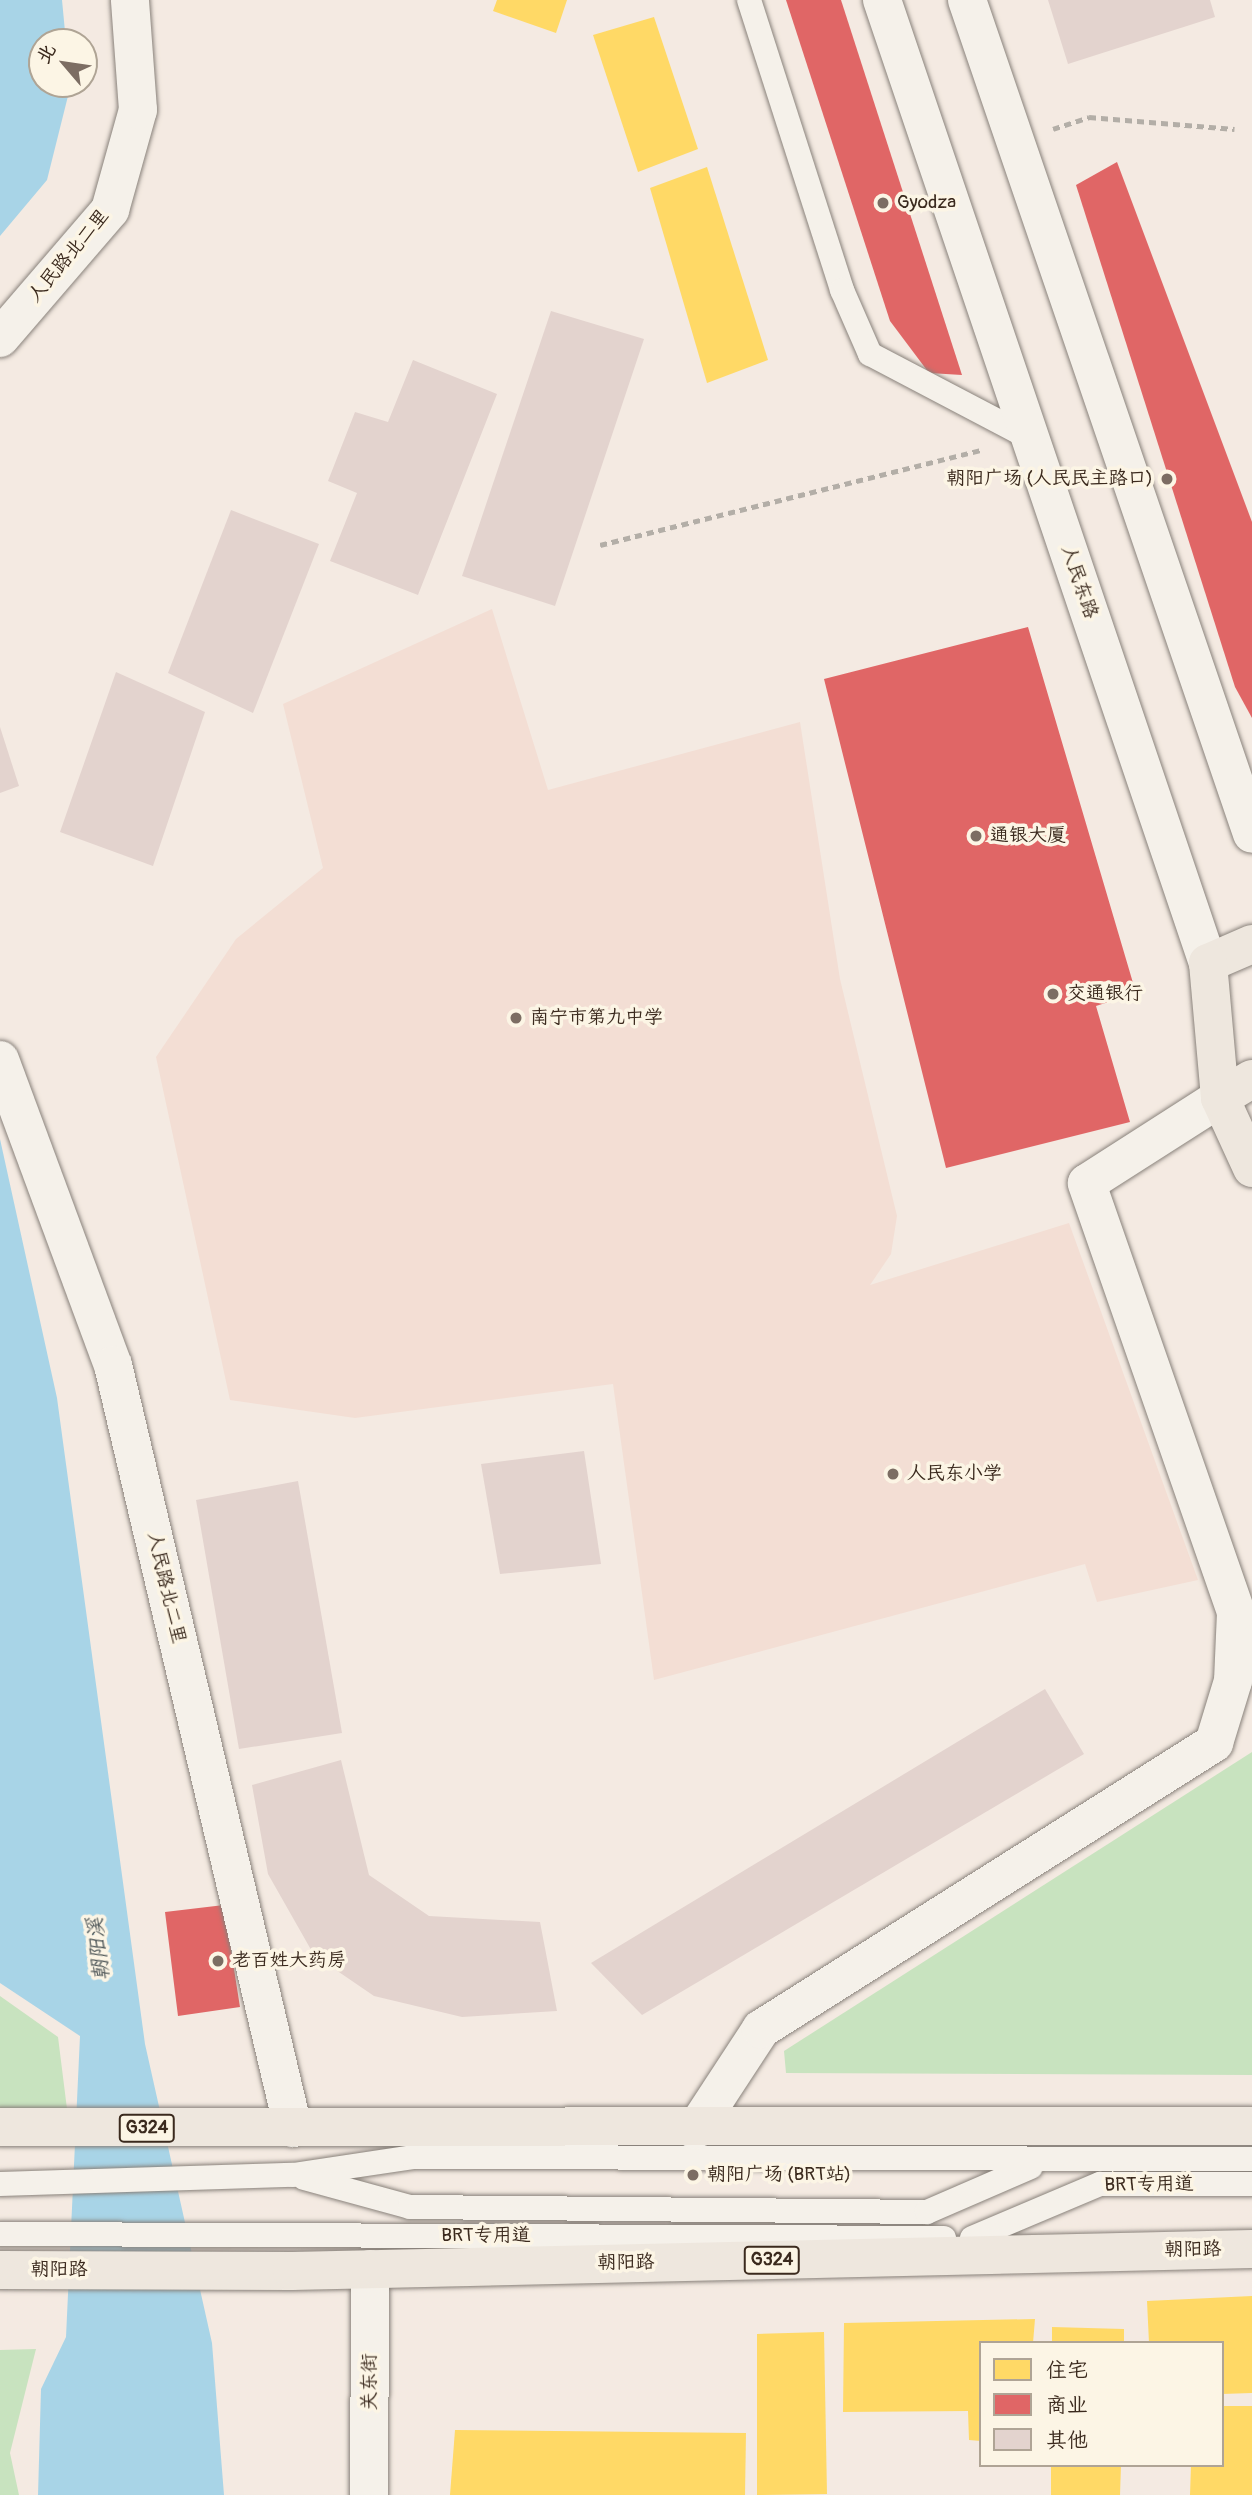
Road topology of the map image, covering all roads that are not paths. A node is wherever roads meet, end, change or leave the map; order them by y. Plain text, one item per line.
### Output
1 (130, 0) edge
2 (749, 0) edge
3 (883, 0) edge
4 (968, 0) edge
5 (0, 338) edge
6 (1030, 438) junction
7 (1252, 834) edge
8 (1252, 944) edge
9 (1209, 963) junction
10 (0, 1060) edge
11 (1252, 1079) edge
12 (1220, 1098) junction
13 (1252, 1168) edge
14 (1252, 2126) edge
15 (0, 2127) edge
16 (293, 2128) junction
17 (695, 2130) junction
18 (1252, 2159) edge
19 (1041, 2163) junction
20 (293, 2175) junction
21 (1252, 2184) edge
22 (0, 2185) edge
23 (0, 2234) edge
24 (1252, 2237) edge
25 (972, 2238) junction
26 (1252, 2249) edge
27 (293, 2253) junction
28 (370, 2269) junction
29 (0, 2270) edge
30 (369, 2495) edge

1 - 5 street, 人民路北二里
2 - 6 lane
3 - 6 street, 人民东路
4 - 7 street
6 - 9 street, 人民东路
8 - 9 main road
9 - 12 main road, 人民东路
10 - 16 street, 人民路北二里
11 - 12 main road
12 - 13 main road, 人民东路
12 - 17 street
14 - 17 main road, G324
15 - 16 main road, G324
16 - 17 main road, G324
18 - 19 lane, BRT专用道
19 - 20 lane, BRT专用道
19 - 20 lane, BRT专用道
20 - 22 lane, BRT专用道
21 - 25 lane, BRT专用道
23 - 27 lane, BRT专用道
24 - 25 lane, BRT专用道
25 - 27 lane, BRT专用道
26 - 28 main road, 朝阳路 / G324
27 - 28 main road, 朝阳路 / G324
27 - 29 main road, 朝阳路 / G324
28 - 30 street, 关东街

